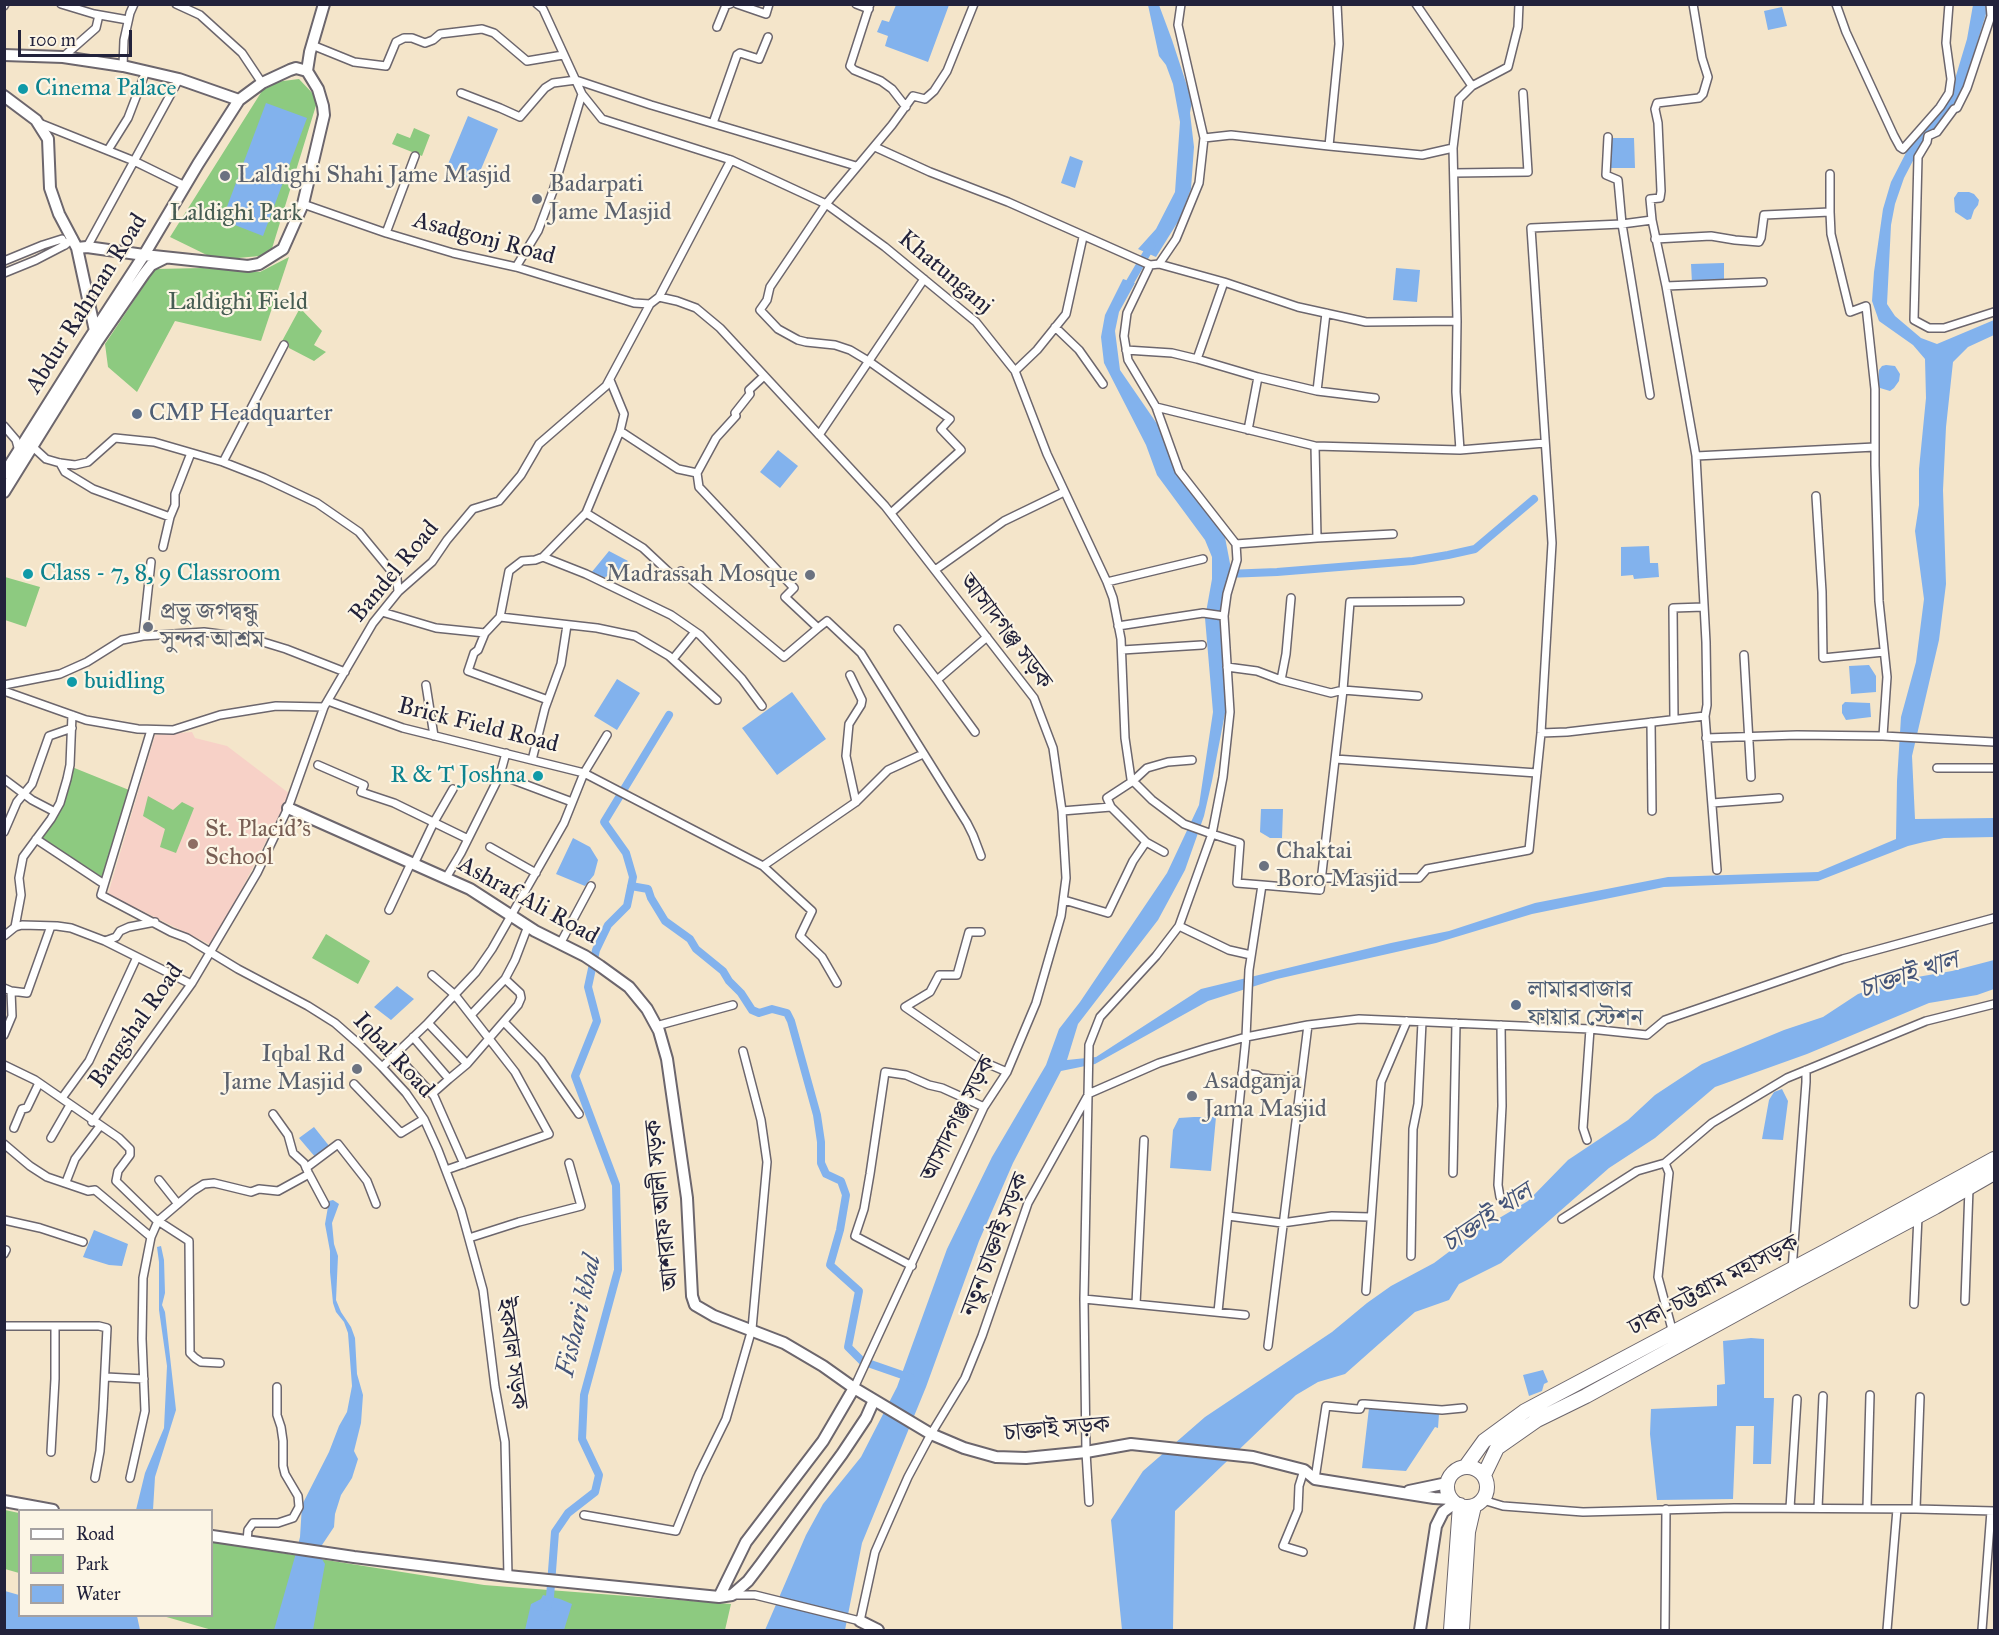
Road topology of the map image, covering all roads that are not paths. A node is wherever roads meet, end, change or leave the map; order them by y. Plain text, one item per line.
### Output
1 (61, 4) edge
2 (134, 4) edge
3 (177, 4) edge
4 (317, 4) edge
5 (324, 4) edge
6 (537, 4) edge
7 (730, 4) edge
8 (737, 4) edge
9 (769, 4) edge
10 (856, 4) edge
11 (974, 4) edge
12 (1181, 4) edge
13 (1337, 4) edge
14 (1416, 4) edge
15 (1519, 4) edge
16 (1693, 4) edge
17 (1836, 4) edge
18 (1949, 4) edge
19 (1990, 4) edge
20 (869, 7) edge
21 (99, 15) junction
22 (128, 20) junction
23 (717, 27) dead end
24 (768, 37) dead end
25 (312, 45) junction
26 (563, 54) junction
27 (4, 55) edge
28 (63, 57) junction
29 (123, 66) junction
30 (301, 70) junction
31 (146, 71) junction
32 (179, 79) junction
33 (576, 80) junction
34 (262, 83) junction
35 (1472, 86) junction
36 (460, 93) dead end
37 (1523, 93) dead end
38 (582, 94) junction
39 (4, 96) edge
40 (239, 100) junction
41 (906, 107) junction
42 (38, 123) junction
43 (713, 123) junction
44 (1608, 136) dead end
45 (1204, 138) junction
46 (1329, 146) junction
47 (874, 147) junction
48 (1454, 148) junction
49 (108, 150) junction
50 (415, 156) dead end
51 (731, 160) junction
52 (134, 161) junction
53 (856, 166) junction
54 (1454, 173) junction
55 (1830, 174) dead end
56 (185, 186) junction
57 (825, 204) junction
58 (307, 205) junction
59 (1830, 212) junction
60 (1652, 220) junction
61 (1622, 224) junction
62 (386, 233) junction
63 (1083, 237) junction
64 (1655, 239) junction
65 (75, 244) junction
66 (144, 255) junction
67 (165, 258) junction
68 (4, 261) edge
69 (1148, 264) junction
70 (1159, 264) junction
71 (516, 267) junction
72 (4, 273) edge
73 (924, 279) junction
74 (1224, 282) junction
75 (1763, 282) dead end
76 (1666, 286) junction
77 (659, 297) junction
78 (650, 304) junction
79 (1995, 312) edge
80 (1326, 313) junction
81 (1458, 321) junction
82 (1055, 327) junction
83 (95, 331) junction
84 (284, 345) dead end
85 (1126, 350) junction
86 (1197, 359) junction
87 (870, 362) junction
88 (1015, 371) junction
89 (764, 376) junction
90 (1258, 377) junction
91 (610, 380) junction
92 (1102, 384) dead end
93 (1317, 391) junction
94 (1650, 395) dead end
95 (1375, 398) dead end
96 (1156, 408) junction
97 (4, 426) edge
98 (1248, 430) junction
99 (620, 431) junction
100 (819, 435) junction
101 (1545, 443) junction
102 (1316, 446) junction
103 (33, 447) junction
104 (1875, 447) junction
105 (1460, 450) junction
106 (19, 451) junction
107 (191, 453) junction
108 (1696, 456) junction
109 (223, 462) junction
110 (60, 464) junction
111 (697, 472) junction
112 (4, 474) edge
113 (4, 492) edge
114 (1064, 492) junction
115 (1816, 496) dead end
116 (586, 513) junction
117 (891, 513) junction
118 (170, 517) junction
119 (1393, 534) dead end
120 (1317, 537) junction
121 (1236, 544) junction
122 (163, 547) dead end
123 (543, 557) junction
124 (1203, 559) dead end
125 (151, 562) dead end
126 (935, 570) junction
127 (1107, 582) junction
128 (398, 592) junction
129 (1291, 598) dead end
130 (1460, 601) dead end
131 (1704, 607) junction
132 (382, 612) junction
133 (1224, 616) junction
134 (500, 617) junction
135 (567, 625) junction
136 (1118, 626) junction
137 (818, 628) junction
138 (898, 629) dead end
139 (695, 632) junction
140 (485, 633) junction
141 (143, 636) junction
142 (987, 637) junction
143 (1202, 645) dead end
144 (1122, 650) junction
145 (1884, 652) junction
146 (1744, 655) dead end
147 (673, 660) junction
148 (1227, 667) junction
149 (345, 672) junction
150 (850, 675) dead end
151 (938, 680) junction
152 (1281, 680) junction
153 (426, 685) dead end
154 (1343, 690) junction
155 (5, 691) edge
156 (1418, 696) dead end
157 (548, 700) junction
158 (717, 700) dead end
159 (326, 704) junction
160 (762, 706) dead end
161 (72, 715) junction
162 (1705, 716) junction
163 (1674, 719) junction
164 (1651, 722) junction
165 (72, 728) junction
166 (151, 730) junction
167 (975, 732) dead end
168 (1541, 733) junction
169 (607, 735) dead end
170 (434, 736) junction
171 (1883, 736) junction
172 (1748, 737) junction
173 (1706, 738) junction
174 (1995, 742) edge
175 (506, 753) junction
176 (923, 754) junction
177 (1335, 759) junction
178 (532, 760) junction
179 (1192, 760) dead end
180 (318, 765) dead end
181 (1937, 768) dead end
182 (1995, 768) edge
183 (584, 773) junction
184 (1537, 773) junction
185 (500, 775) junction
186 (1751, 777) dead end
187 (4, 779) edge
188 (1133, 781) junction
189 (453, 789) dead end
190 (24, 795) junction
191 (1779, 798) dead end
192 (572, 802) junction
193 (856, 802) junction
194 (1712, 803) junction
195 (1111, 807) junction
196 (288, 808) junction
197 (1062, 811) junction
198 (1652, 811) dead end
199 (55, 812) junction
200 (434, 822) junction
201 (4, 832) edge
202 (1210, 833) junction
203 (36, 839) junction
204 (468, 839) junction
205 (1146, 842) junction
206 (490, 847) dead end
207 (1164, 852) dead end
208 (981, 856) dead end
209 (413, 863) junction
210 (763, 866) junction
211 (1717, 870) dead end
212 (536, 873) junction
213 (446, 878) junction
214 (1322, 878) junction
215 (104, 884) junction
216 (1262, 885) junction
217 (591, 886) dead end
218 (1064, 900) junction
219 (388, 910) dead end
220 (511, 915) junction
221 (1995, 918) edge
222 (155, 922) junction
223 (51, 926) junction
224 (528, 926) junction
225 (1179, 926) junction
226 (15, 927) junction
227 (981, 932) dead end
228 (4, 936) edge
229 (105, 941) junction
230 (560, 944) junction
231 (211, 951) junction
232 (1251, 955) junction
233 (137, 957) junction
234 (432, 975) dead end
235 (506, 979) junction
236 (837, 983) dead end
237 (191, 984) junction
238 (8, 989) edge
239 (455, 995) junction
240 (1995, 1004) edge
241 (733, 1005) dead end
242 (471, 1015) junction
243 (1407, 1021) junction
244 (504, 1022) junction
245 (1422, 1022) junction
246 (428, 1023) junction
247 (1456, 1023) junction
248 (1308, 1025) junction
249 (1501, 1025) junction
250 (656, 1026) junction
251 (1590, 1029) junction
252 (4, 1035) edge
253 (413, 1037) junction
254 (1246, 1037) junction
255 (490, 1038) junction
256 (743, 1051) dead end
257 (395, 1054) junction
258 (467, 1064) junction
259 (4, 1065) edge
260 (382, 1067) junction
261 (1806, 1070) junction
262 (1006, 1072) junction
263 (1242, 1073) junction
264 (449, 1079) junction
265 (1301, 1081) junction
266 (39, 1083) junction
267 (354, 1084) dead end
268 (432, 1094) junction
269 (1088, 1094) junction
270 (62, 1098) junction
271 (673, 1101) joint
272 (70, 1105) junction
273 (984, 1107) junction
274 (273, 1114) dead end
275 (579, 1114) dead end
276 (424, 1119) junction
277 (93, 1122) junction
278 (100, 1126) junction
279 (14, 1128) dead end
280 (51, 1138) dead end
281 (1144, 1140) dead end
282 (1587, 1140) dead end
283 (4, 1144) edge
284 (1995, 1159) edge
285 (1665, 1162) junction
286 (464, 1164) junction
287 (569, 1164) dead end
288 (446, 1170) junction
289 (308, 1171) junction
290 (1453, 1173) dead end
291 (1995, 1173) edge
292 (159, 1179) dead end
293 (66, 1182) junction
294 (1969, 1188) junction
295 (1500, 1197) dead end
296 (1932, 1201) junction
297 (178, 1204) junction
298 (325, 1204) dead end
299 (376, 1204) dead end
300 (462, 1215) joint
301 (1228, 1216) junction
302 (1918, 1216) junction
303 (1370, 1217) junction
304 (1562, 1219) dead end
305 (4, 1220) edge
306 (158, 1221) junction
307 (1282, 1223) junction
308 (151, 1237) junction
309 (469, 1238) junction
310 (83, 1242) dead end
311 (1411, 1256) dead end
312 (912, 1266) junction
313 (1792, 1270) junction
314 (1366, 1291) dead end
315 (1084, 1299) junction
316 (1965, 1301) dead end
317 (1136, 1304) junction
318 (1914, 1304) dead end
319 (1218, 1312) junction
320 (1245, 1315) dead end
321 (4, 1326) edge
322 (55, 1326) junction
323 (752, 1329) junction
324 (1674, 1333) junction
325 (1268, 1346) dead end
326 (220, 1363) dead end
327 (106, 1377) junction
328 (144, 1379) junction
329 (277, 1387) dead end
330 (854, 1388) junction
331 (1870, 1395) dead end
332 (1823, 1396) dead end
333 (1920, 1397) dead end
334 (1797, 1399) dead end
335 (876, 1401) junction
336 (1463, 1408) dead end
337 (931, 1434) junction
338 (51, 1452) dead end
339 (1086, 1452) junction
340 (1466, 1466) junction
341 (1304, 1470) junction
342 (1484, 1475) junction
343 (96, 1478) dead end
344 (130, 1478) dead end
345 (1315, 1479) junction
346 (1447, 1483) junction
347 (1402, 1493) junction
348 (4, 1501) edge
349 (1089, 1502) dead end
350 (1465, 1502) junction
351 (1790, 1508) junction
352 (1818, 1508) junction
353 (48, 1509) edge
354 (1666, 1509) junction
355 (1867, 1509) junction
356 (1897, 1509) junction
357 (1916, 1509) junction
358 (1993, 1511) edge
359 (584, 1515) dead end
360 (213, 1536) edge
361 (247, 1541) junction
362 (1303, 1552) dead end
363 (508, 1576) junction
364 (732, 1595) junction
365 (719, 1596) junction
366 (860, 1621) junction
367 (878, 1630) edge
368 (1420, 1630) edge
369 (1451, 1630) edge
370 (1462, 1630) edge
371 (1665, 1630) edge
372 (1887, 1630) edge
373 (1982, 1630) edge

1 - 21 street
2 - 22 street
3 - 34 street
4 - 30 main road
5 - 25 main road
6 - 26 street, Khatunganj
7 - 23 street
8 - 9 street
10 - 20 street
11 - 41 street
12 - 45 street
13 - 46 street
14 - 35 street
15 - 35 street
16 - 60 street
17 - 18 street
19 - 79 street
20 - 41 street
21 - 22 street
21 - 28 street
22 - 29 street
24 - 43 street
25 - 26 street
25 - 30 main road
26 - 33 street, Khatunganj
27 - 28 main road
28 - 29 main road
29 - 31 main road
30 - 34 main road, Abdur Rahman Road
30 - 58 main road
31 - 32 main road
31 - 49 street
32 - 40 main road
32 - 52 street
33 - 36 street
33 - 38 street, Khatunganj
33 - 43 street
34 - 40 main road, Abdur Rahman Road
35 - 48 street
37 - 54 street
38 - 51 street, Khatunganj
38 - 71 street
39 - 42 main road
40 - 56 main road, Abdur Rahman Road
41 - 47 street
42 - 49 street
42 - 65 main road
43 - 53 street
44 - 61 street
45 - 46 street
45 - 70 street
46 - 48 street
47 - 53 street
47 - 63 street
48 - 54 street
49 - 52 street
50 - 62 street
51 - 57 street, Khatunganj
51 - 77 street, Bandel Road
52 - 56 street
52 - 65 street
53 - 57 street
54 - 81 street
55 - 59 street
56 - 66 main road, Abdur Rahman Road
57 - 73 street, Khatunganj
57 - 87 street
58 - 62 street, Asadgonj Road
58 - 67 main road
59 - 64 street
59 - 104 street
60 - 61 street
60 - 64 street
61 - 94 street
61 - 101 street
62 - 71 street, Asadgonj Road
63 - 69 street
63 - 82 street
64 - 76 street
65 - 66 main road
65 - 68 street
65 - 72 street
65 - 83 main road
66 - 67 main road
66 - 83 main road, Abdur Rahman Road
67 - 103 main road
69 - 70 street
69 - 85 street
70 - 74 street
71 - 78 street, Asadgonj Road
73 - 87 street
73 - 88 street, Khatunganj
74 - 80 street
74 - 86 street
75 - 76 street
76 - 108 street
77 - 78 street, Bandel Road
77 - 89 street, আসাদগঞ্জ সড়ক
78 - 91 street, Bandel Road
80 - 81 street
80 - 93 street
81 - 105 street
82 - 88 street
82 - 92 street
83 - 106 main road, Abdur Rahman Road
84 - 109 street
85 - 86 street
85 - 96 street
86 - 90 street
87 - 100 street
87 - 117 street
88 - 114 street, Khatunganj
89 - 100 street, আসাদগঞ্জ সড়ক
89 - 111 street
90 - 93 street
90 - 98 street
91 - 99 street
91 - 128 street, Bandel Road
93 - 95 street
96 - 98 street
96 - 121 street
97 - 106 street
98 - 102 street
99 - 111 street
99 - 116 street
100 - 117 street, আসাদগঞ্জ সড়ক
101 - 105 street
101 - 168 street
102 - 105 street
102 - 120 street
103 - 110 street
103 - 113 main road
104 - 108 street
104 - 145 street
106 - 112 main road, Abdur Rahman Road
107 - 109 street
107 - 110 street
107 - 118 street
108 - 131 street
109 - 128 street
110 - 118 street
111 - 137 street
114 - 126 street
114 - 127 street, Khatunganj
115 - 145 street
116 - 123 street
116 - 137 street
117 - 126 street, আসাদগঞ্জ সড়ক
118 - 122 street
119 - 120 street
120 - 121 street
121 - 133 street
123 - 134 street
123 - 139 street
124 - 127 street
125 - 141 street
126 - 142 street, আসাদগঞ্জ সড়ক
127 - 136 street, Khatunganj
128 - 132 street, Bandel Road
129 - 152 street
130 - 154 street
131 - 162 street
131 - 163 street
132 - 140 street
132 - 149 street, Bandel Road
133 - 136 street
133 - 148 street
134 - 135 street
134 - 140 street
135 - 147 street
135 - 157 street
136 - 144 street, Khatunganj
137 - 176 street
138 - 151 street
139 - 147 street
139 - 160 street
140 - 157 street
141 - 149 street
141 - 155 street
142 - 151 street
142 - 197 street, আসাদগঞ্জ সড়ক
143 - 144 street
144 - 188 street, Khatunganj
145 - 171 street
146 - 172 street
147 - 158 street
148 - 152 street
148 - 202 street
149 - 159 street, Bandel Road
150 - 193 street
151 - 167 street
152 - 154 street
153 - 170 street
154 - 156 street
154 - 177 street
155 - 161 street, Brick Field Road
157 - 178 street
159 - 166 street, Brick Field Road
159 - 170 street, Brick Field Road
159 - 196 street, Bandel Road
161 - 165 street
161 - 166 street, Brick Field Road
162 - 163 street
162 - 173 street
163 - 164 street
164 - 168 street
164 - 198 street
165 - 190 street
165 - 199 street
166 - 215 street
168 - 184 street
169 - 183 street
170 - 175 street, Brick Field Road
171 - 172 street
171 - 174 street
172 - 173 street
172 - 186 street
173 - 194 street
175 - 178 street, Brick Field Road
175 - 185 street
176 - 193 street
176 - 208 street
177 - 184 street
177 - 214 street
178 - 183 street, Brick Field Road
179 - 188 street
180 - 200 street
181 - 182 street
183 - 192 street
183 - 210 street, Brick Field Road
184 - 214 street
185 - 192 street
185 - 204 street
187 - 190 street
188 - 195 street
188 - 202 street
189 - 200 street
190 - 199 street
190 - 201 street
191 - 194 street
192 - 212 street
193 - 210 street
194 - 211 street
195 - 197 street
195 - 205 street
196 - 209 main road, Ashraf Ali Road
196 - 231 street, Bandel Road
197 - 218 street, আসাদগঞ্জ সড়ক
199 - 203 street
200 - 204 street
200 - 209 street
202 - 216 street
202 - 225 street
203 - 215 street
203 - 226 street
204 - 213 street
205 - 207 street
205 - 218 street
206 - 212 street
209 - 213 main road, Ashraf Ali Road
209 - 219 street
210 - 236 street, Brick Field Road
212 - 220 street
213 - 220 main road, Ashraf Ali Road
214 - 216 street
215 - 222 street
216 - 232 street
217 - 230 street
218 - 262 street, আসাদগঞ্জ সড়ক
220 - 224 main road, Ashraf Ali Road
220 - 239 street
221 - 251 street
222 - 229 street
222 - 231 street
223 - 226 street
223 - 229 street
223 - 238 street
224 - 230 main road, Ashraf Ali Road
224 - 235 street
225 - 232 street
225 - 269 street
226 - 228 street
227 - 262 street
229 - 233 street
230 - 250 main road, Ashraf Ali Road
231 - 237 street, Bangshal Road
231 - 260 street, Iqbal Road
232 - 254 street
233 - 237 street
233 - 270 street
234 - 239 street
235 - 242 street
235 - 244 street
237 - 277 street, Bangshal Road
238 - 252 street
239 - 242 street
239 - 246 street
240 - 261 street
241 - 250 street
242 - 255 street
243 - 245 street
243 - 248 street
243 - 303 street
244 - 255 street
244 - 275 street
245 - 247 street
245 - 311 street
246 - 253 street
246 - 258 street
247 - 249 street
247 - 290 street
248 - 254 street
248 - 265 street
249 - 251 street
249 - 295 street
250 - 271 main road, Ashraf Ali Road
251 - 282 street
253 - 257 street
253 - 264 street
254 - 263 street
254 - 269 street
255 - 258 street
255 - 286 street
256 - 323 street
257 - 260 street
257 - 268 street
258 - 264 street
259 - 266 street
260 - 276 street, Iqbal Road
261 - 285 street
261 - 313 street
262 - 273 street, আসাদগঞ্জ সড়ক
263 - 265 street
263 - 301 street
264 - 268 street
265 - 307 street
266 - 270 street
266 - 279 street
267 - 276 street
268 - 286 street
269 - 315 street
269 - 337 street, নতুন চাক্তাই সড়ক
270 - 272 street
271 - 323 main road, আশরাফ আলী সড়ক
272 - 277 street
272 - 280 street
273 - 312 street, আসাদগঞ্জ সড়ক
273 - 312 street
274 - 289 street
276 - 288 street, Iqbal Road
277 - 278 street
278 - 293 street
278 - 306 street
281 - 317 street
283 - 293 street
284 - 296 highway, ঢাকা-চট্টগ্রাম মহাসড়ক
285 - 304 street
285 - 324 street
286 - 288 street
287 - 309 street
288 - 300 street, Iqbal Road
289 - 297 street
289 - 298 street
289 - 299 street
291 - 294 highway, ঢাকা-চট্টগ্রাম মহাসড়ক
292 - 297 street
293 - 308 street
294 - 296 highway, ঢাকা-চট্টগ্রাম মহাসড়ক
294 - 316 street
296 - 302 highway, ঢাকা-চট্টগ্রাম মহাসড়ক
296 - 313 highway, ঢাকা-চট্টগ্রাম মহাসড়ক
297 - 306 street
300 - 309 street, ইকবাল সড়ক
301 - 307 street
301 - 319 street
302 - 318 street
302 - 342 highway, ঢাকা-চট্টগ্রাম মহাসড়ক
303 - 307 street
303 - 314 street
305 - 310 street
306 - 308 street
306 - 326 street
307 - 325 street
308 - 328 street
309 - 363 street, ইকবাল সড়ক
312 - 330 street, আসাদগঞ্জ সড়ক
313 - 324 highway, ঢাকা-চট্টগ্রাম মহাসড়ক
315 - 317 street
315 - 339 street
317 - 319 street
319 - 320 street
321 - 322 street
322 - 327 street
322 - 338 street
323 - 330 main road, আশরাফ আলী সড়ক
323 - 359 street
324 - 340 highway, ঢাকা-চট্টগ্রাম মহাসড়ক
327 - 328 street
327 - 343 street
328 - 344 street
329 - 361 street
330 - 335 main road
330 - 365 main road
331 - 355 street
332 - 352 street
333 - 357 street
334 - 351 street
335 - 337 main road, চাক্তাই সড়ক
335 - 364 main road
336 - 345 street
337 - 339 main road, চাক্তাই সড়ক
337 - 366 street, নতুন চাক্তাই সড়ক
339 - 341 main road, চাক্তাই সড়ক
339 - 349 street
340 - 342 highway
340 - 346 highway, ঢাকা-চট্টগ্রাম মহাসড়ক
341 - 345 main road
341 - 362 street
342 - 350 highway, ঢাকা-চট্টগ্রাম মহাসড়ক
345 - 347 main road
346 - 347 main road
346 - 350 highway, ঢাকা-চট্টগ্রাম মহাসড়ক
347 - 350 main road
348 - 353 main road
350 - 354 street
350 - 368 main road
350 - 369 highway, ঢাকা-চট্টগ্রাম মহাসড়ক
350 - 370 highway, ঢাকা-চট্টগ্রাম মহাসড়ক
351 - 352 street
351 - 354 street
352 - 355 street
354 - 371 street
355 - 356 street
356 - 357 street
356 - 372 street
357 - 358 street
358 - 373 street
360 - 361 main road
361 - 363 main road
363 - 365 main road
364 - 365 main road
364 - 366 street
366 - 367 main road

